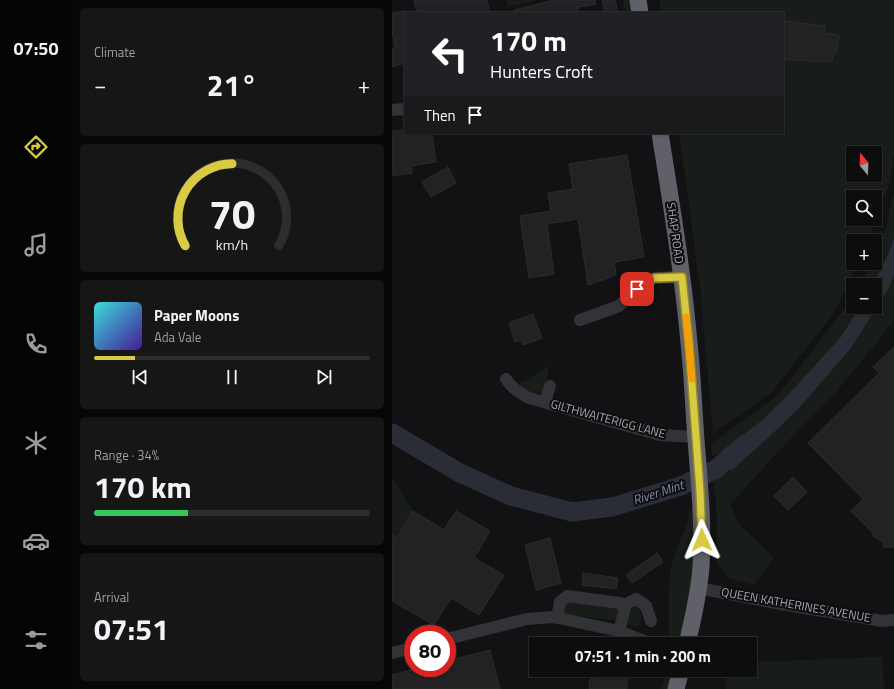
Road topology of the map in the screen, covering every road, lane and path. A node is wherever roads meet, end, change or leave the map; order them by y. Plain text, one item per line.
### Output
1 (638, 0) edge
2 (640, 12) edge
3 (404, 109) edge
4 (392, 110) edge
5 (660, 134) edge
6 (682, 277) junction
7 (580, 320) dead end
8 (506, 379) dead end
9 (550, 386) dead end
10 (545, 402) junction
11 (696, 437) junction
12 (698, 588) junction
13 (622, 606) junction
14 (557, 618) junction
15 (894, 620) edge
16 (651, 621) dead end
17 (619, 631) junction
18 (456, 637) edge
19 (634, 637) edge
20 (689, 637) edge
21 (404, 650) edge
22 (392, 653) edge
23 (679, 677) edge
24 (676, 689) edge

1 - 2 highway
3 - 4 street
5 - 6 highway, SHAP ROAD
6 - 7 street
6 - 11 highway, SHAP ROAD
8 - 10 street, GILTHWAITERIGG LANE
9 - 10 street, GILTHWAITERIGG LANE
10 - 11 street, GILTHWAITERIGG LANE
11 - 12 highway, SHAP ROAD
12 - 15 street, QUEEN KATHERINES AVENUE
12 - 20 highway, SHAP ROAD
13 - 14 street
13 - 16 street
13 - 17 street
14 - 17 street
14 - 18 street
17 - 19 street
21 - 22 street
23 - 24 highway

